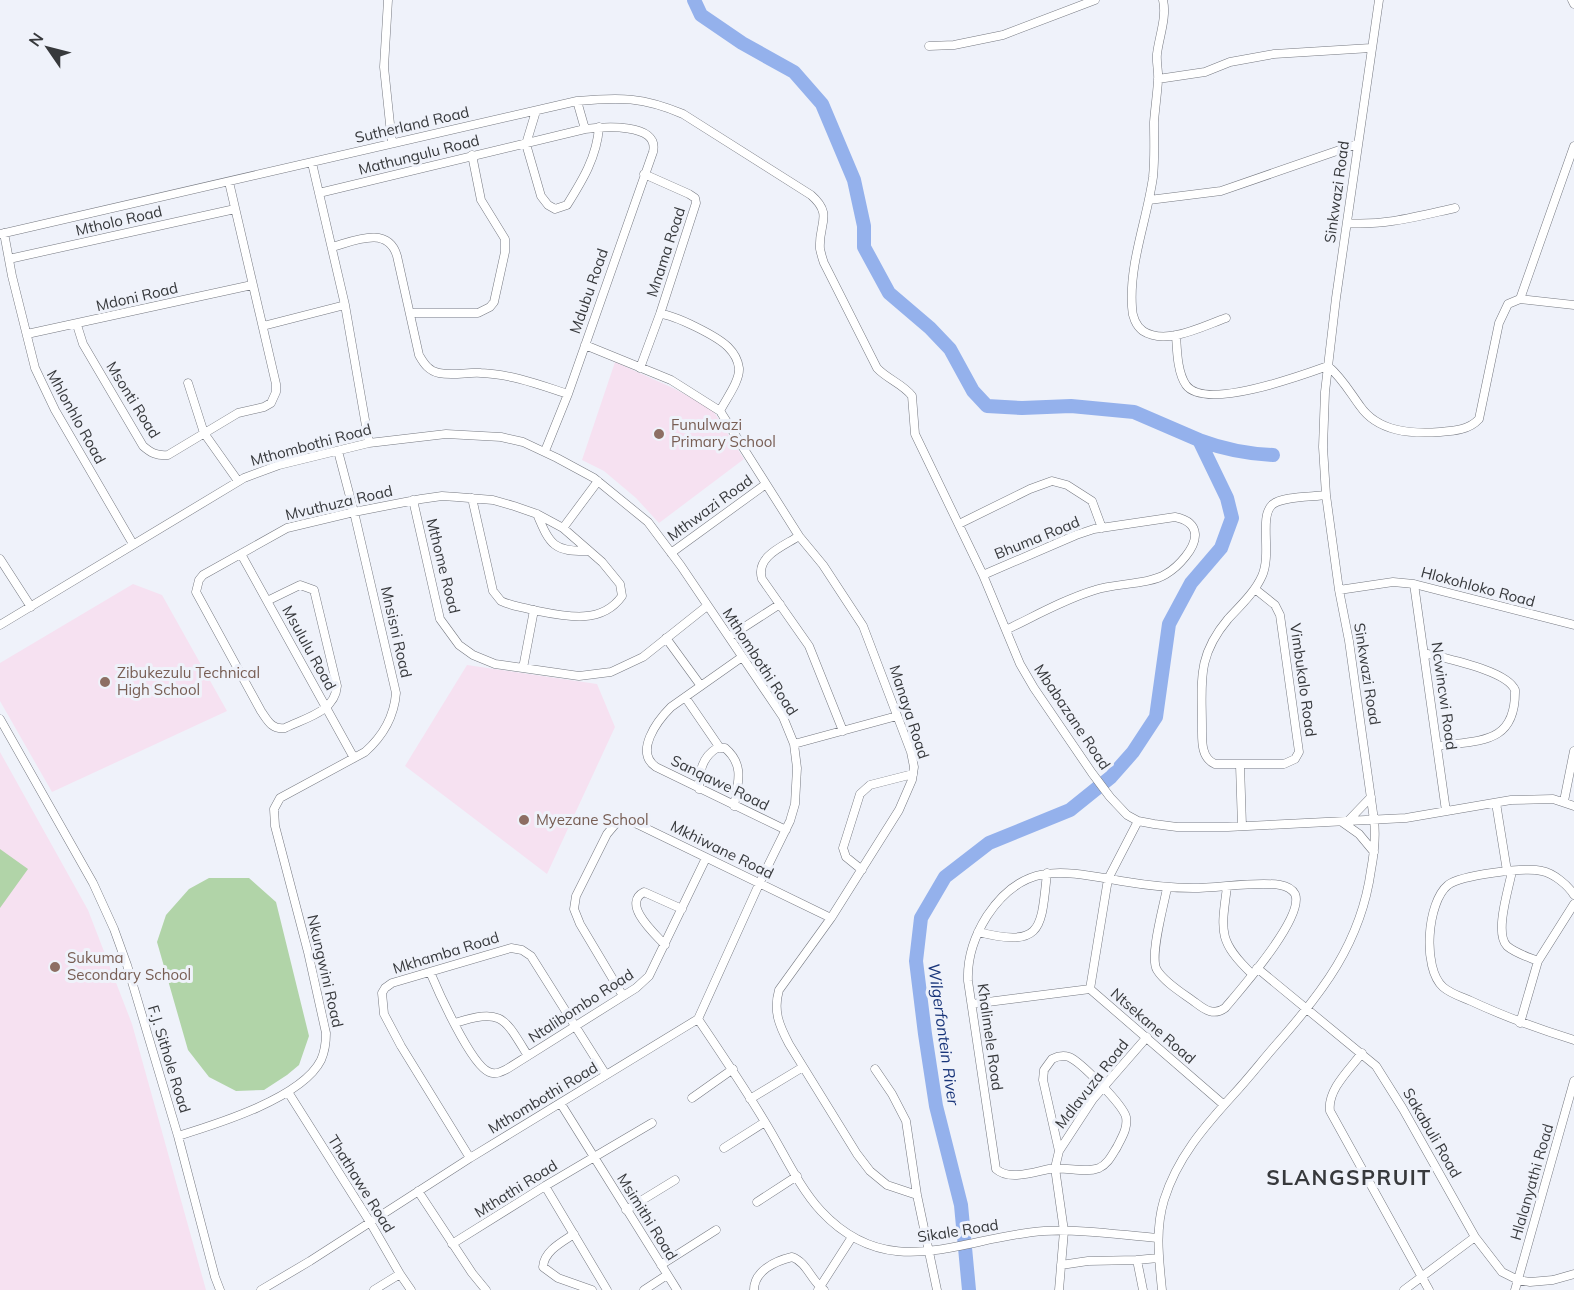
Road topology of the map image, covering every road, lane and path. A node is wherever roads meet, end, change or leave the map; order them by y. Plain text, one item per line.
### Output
1 (388, 0) edge
2 (1095, 0) edge
3 (1163, 0) edge
4 (1379, 0) edge
5 (1572, 0) edge
6 (1574, 4) edge
7 (929, 46) dead end
8 (1371, 48) junction
9 (1158, 79) junction
10 (577, 101) junction
11 (536, 111) junction
12 (599, 128) junction
13 (585, 129) junction
14 (652, 140) joint
15 (392, 143) junction
16 (526, 144) junction
17 (1358, 144) junction
18 (1574, 146) edge
19 (472, 155) junction
20 (312, 163) junction
21 (644, 174) junction
22 (229, 182) junction
23 (319, 194) junction
24 (811, 195) joint
25 (1149, 200) junction
26 (1455, 208) dead end
27 (235, 209) junction
28 (1347, 223) junction
29 (2, 233) edge
30 (332, 248) junction
31 (9, 259) junction
32 (252, 285) junction
33 (1520, 299) junction
34 (345, 305) junction
35 (1574, 305) edge
36 (411, 313) junction
37 (660, 314) junction
38 (1226, 318) dead end
39 (77, 324) junction
40 (262, 326) junction
41 (27, 334) junction
42 (1176, 335) junction
43 (585, 345) junction
44 (1328, 366) junction
45 (640, 368) junction
46 (188, 382) dead end
47 (568, 394) junction
48 (720, 411) junction
49 (204, 433) junction
50 (369, 443) junction
51 (338, 451) junction
52 (545, 451) junction
53 (238, 481) junction
54 (598, 481) junction
55 (766, 484) junction
56 (1326, 495) junction
57 (472, 498) junction
58 (413, 501) junction
59 (354, 512) junction
60 (537, 514) junction
61 (959, 524) junction
62 (563, 528) junction
63 (1102, 528) junction
64 (799, 536) junction
65 (133, 544) junction
66 (589, 550) junction
67 (670, 553) junction
68 (241, 554) junction
69 (0, 559) edge
70 (983, 575) junction
71 (1414, 584) junction
72 (1255, 589) junction
73 (1339, 591) junction
74 (267, 601) junction
75 (780, 604) junction
76 (707, 606) junction
77 (31, 607) junction
78 (534, 610) junction
79 (0, 625) edge
80 (1574, 625) edge
81 (1006, 630) junction
82 (729, 637) junction
83 (666, 639) junction
84 (1424, 653) junction
85 (742, 657) junction
86 (523, 668) junction
87 (700, 686) junction
88 (685, 697) junction
89 (327, 709) junction
90 (897, 716) junction
91 (0, 719) edge
92 (843, 731) junction
93 (794, 744) junction
94 (1437, 746) junction
95 (720, 748) junction
96 (1574, 752) edge
97 (354, 758) junction
98 (1240, 765) junction
99 (913, 774) junction
100 (699, 789) junction
101 (1371, 797) junction
102 (280, 798) joint
103 (1564, 801) junction
104 (1496, 803) junction
105 (734, 806) junction
106 (1574, 806) edge
107 (1446, 811) junction
108 (1374, 820) junction
109 (1138, 821) junction
110 (1345, 821) junction
111 (1242, 826) junction
112 (786, 830) junction
113 (1374, 852) junction
114 (706, 858) junction
115 (861, 870) junction
116 (1510, 871) junction
117 (1047, 873) junction
118 (1108, 879) junction
119 (760, 882) junction
120 (1571, 884) edge
121 (1227, 887) junction
122 (1167, 888) junction
123 (1574, 895) edge
124 (1574, 904) edge
125 (682, 909) junction
126 (831, 918) junction
127 (978, 932) junction
128 (664, 945) junction
129 (1538, 961) junction
130 (1254, 971) junction
131 (430, 972) junction
132 (1090, 989) junction
133 (623, 996) junction
134 (972, 1004) junction
135 (1307, 1010) junction
136 (698, 1019) junction
137 (455, 1023) junction
138 (1520, 1023) junction
139 (574, 1026) junction
140 (1147, 1037) junction
141 (1574, 1040) edge
142 (1362, 1053) junction
143 (528, 1056) junction
144 (803, 1067) junction
145 (733, 1069) junction
146 (875, 1069) dead end
147 (606, 1075) junction
148 (1574, 1081) edge
149 (1103, 1087) junction
150 (288, 1092) junction
151 (692, 1098) dead end
152 (750, 1100) junction
153 (561, 1104) junction
154 (1224, 1105) junction
155 (765, 1122) junction
156 (652, 1123) dead end
157 (178, 1136) junction
158 (724, 1148) dead end
159 (1059, 1151) junction
160 (470, 1158) junction
161 (594, 1158) junction
162 (1054, 1168) junction
163 (796, 1176) junction
164 (675, 1180) dead end
165 (545, 1186) junction
166 (418, 1191) junction
167 (917, 1195) junction
168 (757, 1202) dead end
169 (627, 1210) junction
170 (370, 1222) junction
171 (716, 1230) dead end
172 (1064, 1231) junction
173 (574, 1234) junction
174 (852, 1237) junction
175 (1475, 1237) junction
176 (1158, 1238) junction
177 (452, 1244) junction
178 (930, 1252) junction
179 (1158, 1258) junction
180 (1137, 1260) junction
181 (1061, 1264) junction
182 (661, 1265) junction
183 (400, 1274) junction
184 (1574, 1274) edge
185 (667, 1275) junction
186 (1422, 1277) junction
187 (1518, 1280) junction
188 (820, 1289) edge
189 (220, 1290) edge
190 (261, 1290) edge
191 (374, 1290) edge
192 (411, 1290) edge
193 (486, 1290) edge
194 (592, 1290) edge
195 (607, 1290) edge
196 (644, 1290) edge
197 (676, 1290) edge
198 (754, 1290) edge
199 (937, 1290) edge
200 (1059, 1290) edge
201 (1143, 1290) edge
202 (1162, 1290) edge
203 (1404, 1290) edge
204 (1429, 1290) edge
205 (1515, 1290) edge

1 - 15 street
2 - 7 street
3 - 9 street
4 - 8 street, Sinkwazi Road
5 - 6 street
8 - 9 street
8 - 17 street, Sinkwazi Road
9 - 25 street
10 - 11 street, Sutherland Road
10 - 13 street
10 - 24 street, Sutherland Road
11 - 15 street, Sutherland Road
11 - 16 street
12 - 13 street, Mathungulu Road
12 - 14 street, Mathungulu Road
12 - 16 street
13 - 16 street, Mathungulu Road
14 - 21 street, Mdubu Road
15 - 20 street, Sutherland Road
16 - 19 street, Mathungulu Road
17 - 25 street
17 - 28 street, Sinkwazi Road
18 - 33 street
19 - 23 street, Mathungulu Road
19 - 36 street
20 - 22 street, Sutherland Road
20 - 23 street
21 - 37 street, Mnama Road
21 - 43 street, Mdubu Road
22 - 27 street, Msonti Road
22 - 29 street, Sutherland Road
23 - 30 street
24 - 61 street, Mbabazane Road
25 - 42 street
26 - 28 street
27 - 31 street, Mtholo Road
27 - 32 street, Msonti Road
28 - 44 street, Sinkwazi Road
29 - 31 street, Mhlonhlo Road
30 - 34 street
30 - 36 street
31 - 41 street, Mhlonhlo Road
32 - 39 street, Mdoni Road
32 - 40 street, Msonti Road
33 - 35 street
33 - 44 street
34 - 40 street
34 - 50 street
36 - 47 street
37 - 45 street, Mnama Road
37 - 48 street
38 - 42 street
39 - 41 street, Mdoni Road
39 - 49 street, Msonti Road
40 - 49 street, Msonti Road
41 - 65 street, Mhlonhlo Road
42 - 44 street
43 - 45 street, Manaya Road
43 - 47 street, Mdubu Road
44 - 56 street, Sinkwazi Road
45 - 48 street, Manaya Road
46 - 49 street
47 - 52 street, Mdubu Road
48 - 55 street, Manaya Road
49 - 53 street
50 - 51 street, Mthombothi Road
50 - 52 street, Mthombothi Road
51 - 53 street, Mthombothi Road
51 - 59 street, Mnsisni Road
52 - 54 street, Mthombothi Road
53 - 65 street, Mthombothi Road
54 - 62 street
54 - 67 street, Mthombothi Road
55 - 64 street, Manaya Road
55 - 67 street, Mthwazi Road
56 - 72 street, Vimbukalo Road
56 - 73 street, Sinkwazi Road
57 - 58 street, Mvuthuza Road
57 - 60 street, Mvuthuza Road
57 - 78 street
58 - 59 street, Mvuthuza Road
58 - 86 street, Mthome Road
59 - 68 street, Mvuthuza Road
59 - 97 street, Mnsisni Road
60 - 62 street, Mvuthuza Road
60 - 66 street
61 - 63 street, Bhuma Road
61 - 70 street, Mbabazane Road
62 - 66 street, Mvuthuza Road
63 - 70 street, Bhuma Road
63 - 81 street, Bhuma Road
64 - 75 street
64 - 90 street, Manaya Road
65 - 77 street, Mthombothi Road
66 - 78 street, Mvuthuza Road
67 - 76 street, Mthombothi Road
68 - 74 street, Msululu Road
68 - 89 street, Mvuthuza Road
69 - 77 street
70 - 81 street, Mbabazane Road
71 - 73 street, Hlokohloko Road
71 - 80 street, Hlokohloko Road
71 - 84 street, Ncwincwi Road
72 - 98 street, Vimbukalo Road
72 - 98 street, Vimbukalo Road
73 - 101 street, Sinkwazi Road
74 - 89 street, Msululu Road
74 - 89 street, Msululu Road
75 - 82 street
75 - 92 street
76 - 82 street, Mthombothi Road
76 - 83 street, Mthome Road
77 - 79 street, Mthombothi Road
78 - 86 street
81 - 109 street, Mbabazane Road
82 - 85 street, Mthombothi Road
83 - 86 street, Mthome Road
83 - 87 street
84 - 94 street, Ncwincwi Road
84 - 94 street
85 - 87 street, Sanqawe Road
85 - 93 street, Mthombothi Road
87 - 88 street, Sanqawe Road
88 - 95 street
88 - 100 street, Sanqawe Road
89 - 97 street, Msululu Road
90 - 92 street
90 - 99 street, Manaya Road
91 - 157 street, F.J. Sithole Road
92 - 93 street
93 - 112 street, Mthombothi Road
94 - 107 street, Ncwincwi Road
95 - 100 street
95 - 105 street
96 - 103 street
97 - 102 street, Mnsisni Road
98 - 111 street
99 - 115 street, Manaya Road
99 - 115 street
100 - 105 street, Sanqawe Road
101 - 108 street, Sinkwazi Road
101 - 110 street
102 - 150 street, Nkungwini Road
103 - 104 street
103 - 106 street
104 - 107 street
104 - 116 street
105 - 112 street, Sanqawe Road
107 - 108 street
108 - 110 street
108 - 113 street, Sinkwazi Road
109 - 111 street
109 - 118 street, Ntsekane Road
110 - 111 street
110 - 113 street
112 - 119 street, Mthombothi Road
113 - 135 street, Sinkwazi Road
114 - 119 street, Mkhiwane Road
114 - 125 street, Ntalibombo Road
114 - 133 street, Mkhiwane Road
115 - 126 street, Manaya Road
116 - 120 street
116 - 129 street
116 - 138 street
117 - 118 street, Khalimele Road
117 - 127 street, Khalimele Road
117 - 127 street
118 - 122 street, Khalimele Road
118 - 132 street, Ntsekane Road
119 - 126 street, Mkhiwane Road
119 - 136 street, Mthombothi Road
120 - 123 street
121 - 122 street, Khalimele Road
121 - 130 street
121 - 130 street, Khalimele Road
122 - 130 street
124 - 129 street
125 - 128 street, Ntalibombo Road
125 - 128 street
126 - 144 street, Manaya Road
127 - 134 street, Khalimele Road
128 - 133 street, Ntalibombo Road
129 - 138 street
130 - 135 street, Sakabuli Road
131 - 137 street, Ntalibombo Road
131 - 139 street, Mkhamba Road
131 - 160 street, Mkhamba Road
132 - 134 street
132 - 140 street, Ntsekane Road
133 - 139 street, Ntalibombo Road
134 - 162 street, Khalimele Road
135 - 142 street, Sakabuli Road
135 - 154 street, Sinkwazi Road
136 - 145 street, Sikale Road
136 - 147 street, Mthombothi Road
137 - 143 street, Ntalibombo Road
137 - 143 street, Ntalibombo Road
138 - 141 street
139 - 143 street, Ntalibombo Road
139 - 147 street, Mkhamba Road
140 - 149 street, Mdlavuza Road
140 - 154 street, Ntsekane Road
142 - 175 street, Sakabuli Road
142 - 186 street
144 - 152 street
144 - 167 street, Manaya Road
145 - 151 street
145 - 152 street, Sikale Road
146 - 167 street
147 - 153 street, Mthombothi Road
148 - 187 street, Hlalanyathi Road
149 - 159 street, Mdlavuza Road
149 - 159 street
149 - 162 street
150 - 157 street, Nkungwini Road
150 - 170 street, Thathawe Road
152 - 155 street, Sikale Road
153 - 160 street, Mthombothi Road
153 - 161 street, Msimithi Road
154 - 176 street, Sinkwazi Road
155 - 158 street
155 - 163 street, Sikale Road
156 - 161 street, Mthathi Road
157 - 189 street, F.J. Sithole Road
159 - 162 street, Mdlavuza Road
160 - 166 street, Mthombothi Road
161 - 165 street, Mthathi Road
161 - 169 street, Msimithi Road
162 - 172 street, Mdlavuza Road
163 - 168 street
163 - 174 street, Sikale Road
164 - 169 street
165 - 173 street
165 - 177 street, Mthathi Road
166 - 170 street, Mthombothi Road
166 - 177 street
167 - 178 street
169 - 182 street, Msimithi Road
170 - 183 street, Thathawe Road
170 - 190 street, Mthombothi Road
171 - 182 street
172 - 176 street, Sikale Road
172 - 178 street, Sikale Road
172 - 181 street, Mdlavuza Road
173 - 194 street
173 - 195 street
174 - 178 street, Sikale Road
174 - 188 street
175 - 186 street
175 - 187 street, Sakabuli Road
176 - 179 street, Sinkwazi Road
177 - 193 street
178 - 199 street
179 - 180 street
179 - 202 street, Sinkwazi Road
180 - 181 street
180 - 201 street
181 - 200 street, Mdlavuza Road
182 - 185 street, Msimithi Road
183 - 191 street
183 - 192 street, Thathawe Road
184 - 187 street
185 - 196 street
185 - 197 street, Msimithi Road
186 - 203 street
186 - 204 street
187 - 205 street, Hlalanyathi Road
188 - 198 street

